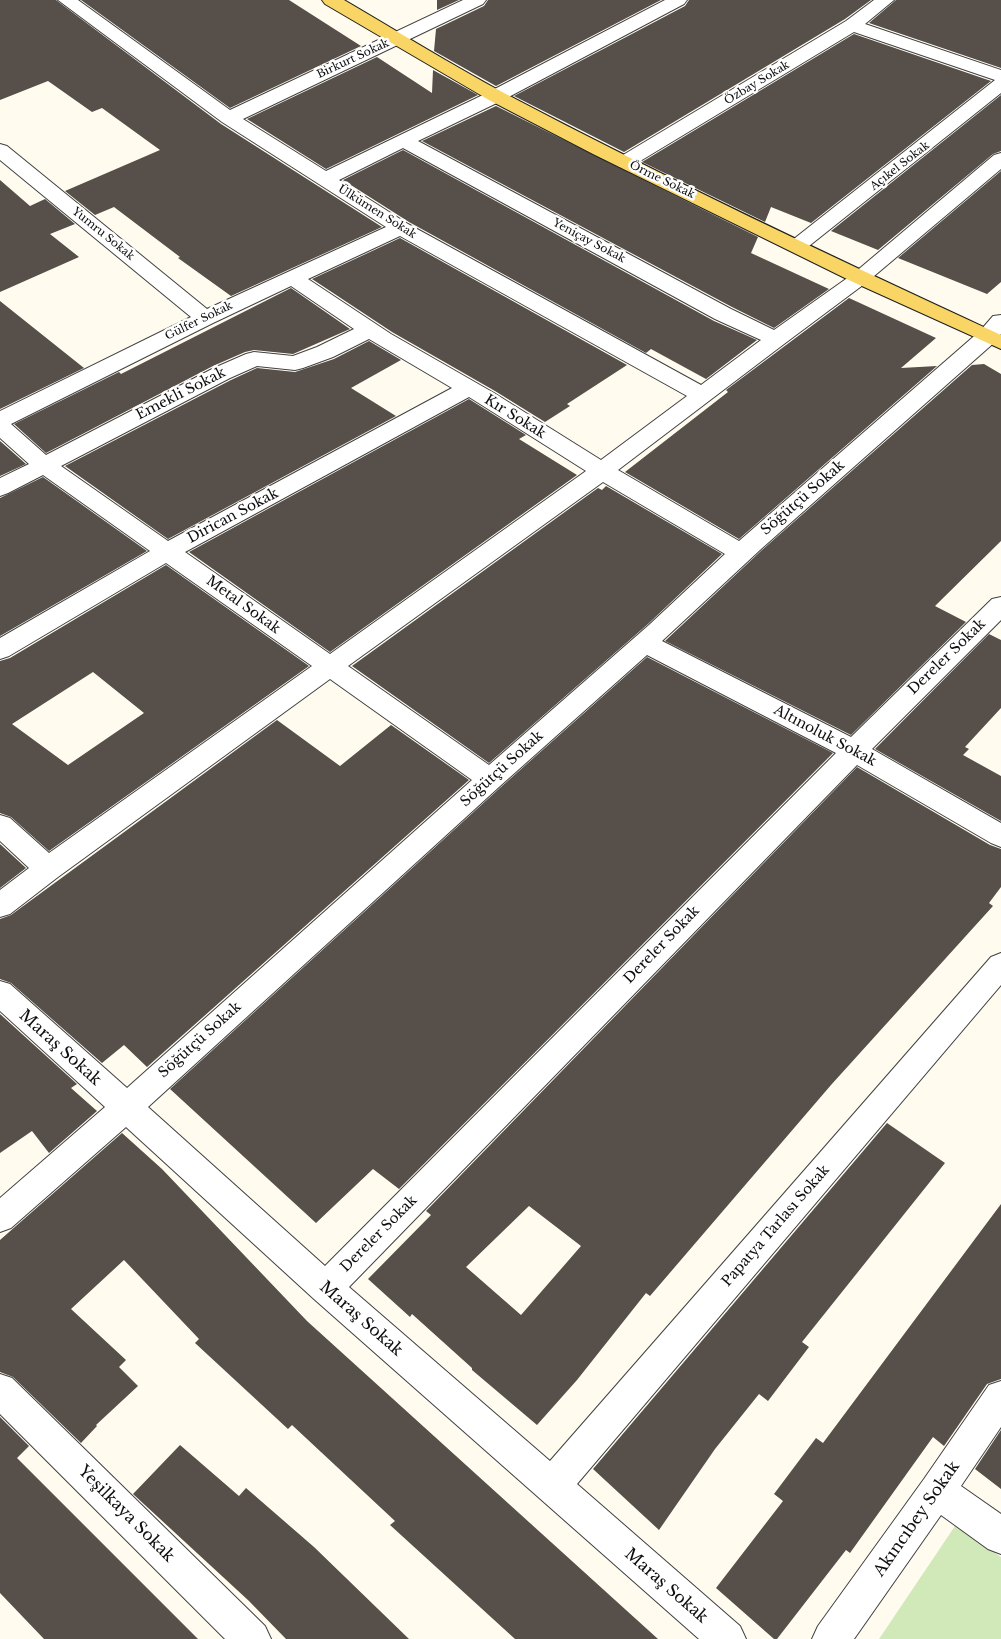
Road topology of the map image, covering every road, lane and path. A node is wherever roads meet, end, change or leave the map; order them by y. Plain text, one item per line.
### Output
1 (67, 0) edge
2 (331, 0) edge
3 (477, 0) edge
4 (678, 0) edge
5 (886, 0) edge
6 (852, 26) junction
7 (397, 38) junction
8 (1001, 76) edge
9 (1001, 84) edge
10 (496, 96) junction
11 (229, 118) junction
12 (404, 141) junction
13 (0, 150) edge
14 (1001, 159) edge
15 (625, 162) junction
16 (325, 179) junction
17 (400, 228) junction
18 (797, 246) junction
19 (291, 277) junction
20 (860, 278) junction
21 (205, 318) junction
22 (370, 330) junction
23 (997, 333) edge
24 (776, 339) junction
25 (469, 388) junction
26 (704, 396) junction
27 (0, 420) edge
28 (0, 426) edge
29 (44, 465) junction
30 (602, 472) junction
31 (0, 488) edge
32 (168, 551) junction
33 (741, 554) junction
34 (1001, 605) edge
35 (645, 643) junction
36 (0, 650) edge
37 (328, 666) junction
38 (853, 750) junction
39 (490, 779) junction
40 (0, 825) edge
41 (1001, 836) edge
42 (48, 869) junction
43 (0, 906) edge
44 (1001, 965) edge
45 (0, 993) edge
46 (126, 1108) junction
47 (0, 1218) edge
48 (326, 1288) junction
49 (0, 1390) edge
50 (1001, 1397) edge
51 (552, 1486) junction
52 (937, 1492) junction
53 (1001, 1536) edge
54 (252, 1639) edge
55 (728, 1639) edge
56 (831, 1639) edge

1 - 11 street, Ülkümen Sokak
2 - 7 main road, Örme Sokak
3 - 7 street, Birkurt Sokak
4 - 10 street
5 - 6 street, Özbay Sokak
6 - 8 street
6 - 15 street, Özbay Sokak
7 - 10 main road, Örme Sokak
7 - 11 street, Birkurt Sokak
9 - 18 street, Açıkel Sokak
10 - 12 street
10 - 15 main road, Örme Sokak
11 - 16 street, Ülkümen Sokak
12 - 16 street
12 - 24 street, Yeniçay Sokak
13 - 21 street, Yumru Sokak
14 - 20 street
15 - 18 main road, Örme Sokak
16 - 17 street, Ülkümen Sokak
17 - 19 street, Gülfer Sokak
17 - 26 street, Ülkümen Sokak
18 - 20 main road, Örme Sokak
19 - 21 street, Gülfer Sokak
19 - 22 street, Kır Sokak
20 - 23 main road, Örme Sokak
20 - 24 street
21 - 27 street, Gülfer Sokak
22 - 25 street, Kır Sokak
22 - 29 street, Emekli Sokak
23 - 33 street, Söğütçü Sokak
24 - 26 street
25 - 30 street, Kır Sokak
25 - 32 street, Dirican Sokak
26 - 30 street
28 - 29 street, Metal Sokak
29 - 31 street, Emekli Sokak
29 - 32 street, Metal Sokak
30 - 33 street, Kır Sokak
30 - 37 street
32 - 36 street, Dirican Sokak
32 - 37 street, Metal Sokak
33 - 35 street, Söğütçü Sokak
34 - 38 street, Dereler Sokak
35 - 38 street, Altınoluk Sokak
35 - 39 street, Söğütçü Sokak
37 - 39 street, Metal Sokak
37 - 42 street
38 - 41 street, Altınoluk Sokak
38 - 48 street, Dereler Sokak
39 - 46 street, Söğütçü Sokak
40 - 42 street
42 - 43 street
44 - 51 street, Papatya Tarlası Sokak
45 - 46 street, Maraş Sokak
46 - 47 street, Söğütçü Sokak
46 - 48 street, Maraş Sokak
48 - 51 street, Maraş Sokak
49 - 54 street, Yeşilkaya Sokak
50 - 52 street, Akıncıbey Sokak
51 - 55 street, Maraş Sokak
52 - 53 street
52 - 56 street, Akıncıbey Sokak

